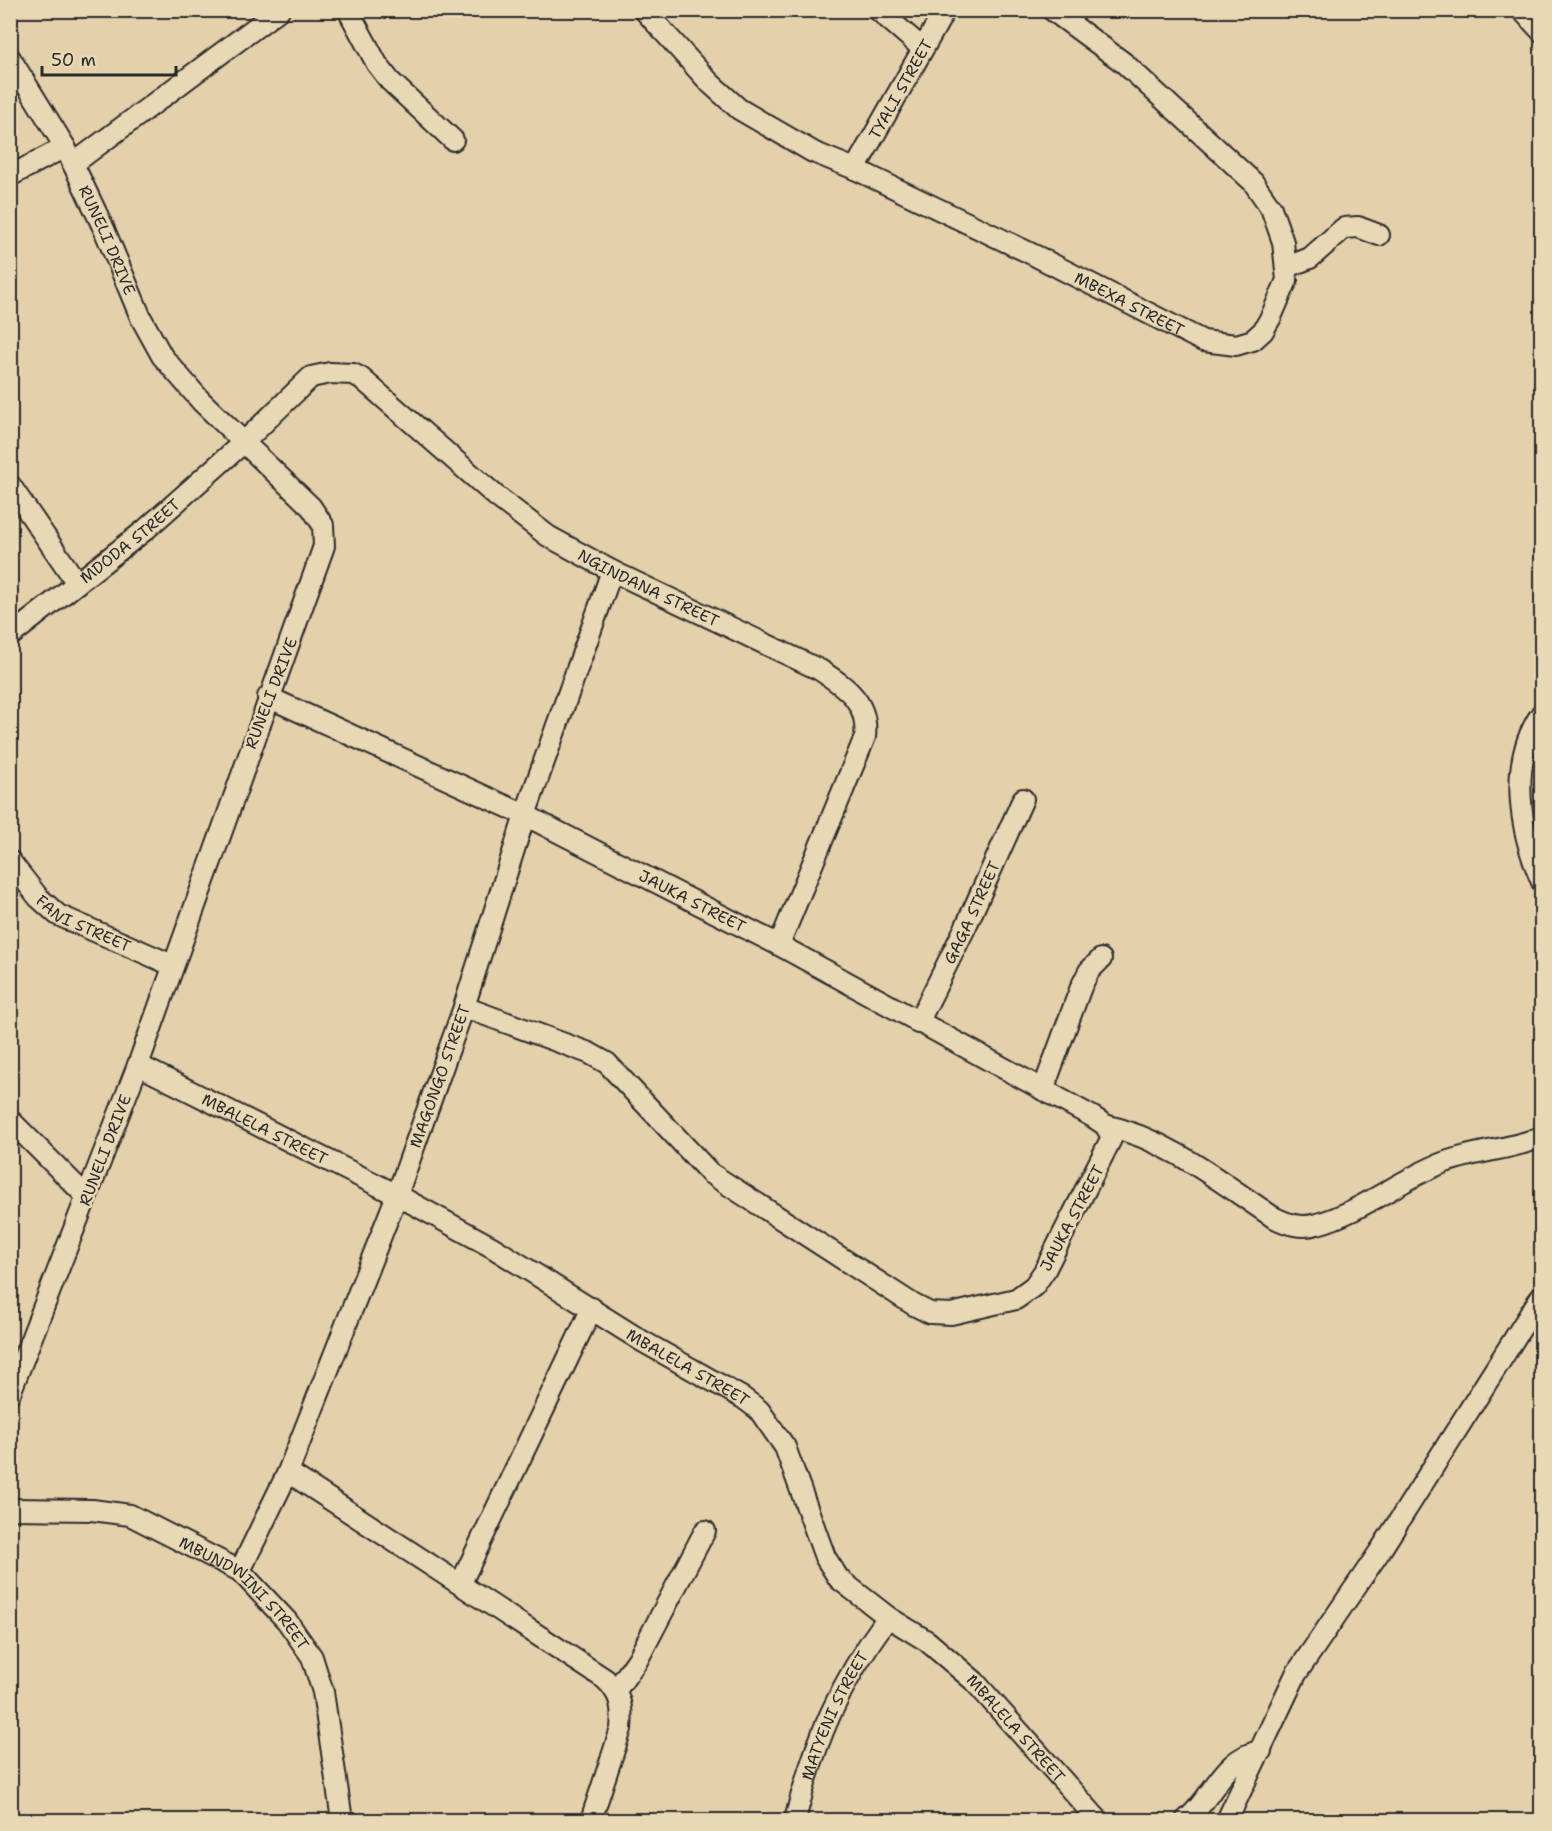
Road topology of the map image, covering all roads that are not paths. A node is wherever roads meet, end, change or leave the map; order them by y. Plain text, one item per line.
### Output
1 (279, 10) edge
2 (348, 10) edge
3 (644, 10) edge
4 (878, 10) edge
5 (945, 10) edge
6 (1052, 10) edge
7 (1522, 10) edge
8 (1542, 32) edge
9 (922, 48) junction
10 (10, 57) edge
11 (453, 140) dead end
12 (69, 156) junction
13 (855, 169) junction
14 (10, 176) edge
15 (1379, 235) dead end
16 (1287, 267) junction
17 (244, 442) junction
18 (10, 485) edge
19 (612, 570) junction
20 (77, 583) junction
21 (10, 636) edge
22 (268, 697) junction
23 (1542, 713) edge
24 (1023, 799) dead end
25 (525, 815) junction
26 (10, 861) edge
27 (1542, 882) edge
28 (779, 945) junction
29 (1101, 959) dead end
30 (172, 965) junction
31 (464, 1007) junction
32 (918, 1023) junction
33 (138, 1065) junction
34 (1043, 1090) junction
35 (10, 1120) edge
36 (1105, 1125) junction
37 (1542, 1137) edge
38 (397, 1195) junction
39 (86, 1196) junction
40 (1542, 1295) edge
41 (592, 1308) junction
42 (10, 1393) edge
43 (288, 1472) junction
44 (10, 1509) edge
45 (705, 1531) dead end
46 (240, 1571) junction
47 (460, 1583) junction
48 (888, 1617) junction
49 (617, 1689) junction
50 (1261, 1751) junction
51 (342, 1821) edge
52 (591, 1821) edge
53 (795, 1821) edge
54 (1098, 1821) edge
55 (1186, 1821) edge
56 (1227, 1821) edge

1 - 12 street
2 - 11 street
3 - 13 street, MBEXA STREET
4 - 9 street
5 - 9 street, TYALI STREET
6 - 16 street, MBEXA STREET
7 - 8 street
9 - 13 street, TYALI STREET
10 - 12 street, RUNELI DRIVE
12 - 14 street
12 - 17 street, RUNELI DRIVE
13 - 16 street, MBEXA STREET
15 - 16 street
17 - 19 street, NGINDANA STREET
17 - 20 street, MDODA STREET
17 - 22 street, RUNELI DRIVE
18 - 20 street
19 - 25 street, MAGONGO STREET
19 - 28 street, NGINDANA STREET
20 - 21 street, MDODA STREET
22 - 25 street, JAUKA STREET
22 - 30 street, RUNELI DRIVE
23 - 27 street
24 - 32 street, GAGA STREET
25 - 28 street, JAUKA STREET
25 - 31 street, MAGONGO STREET
26 - 30 street, FANI STREET
28 - 32 street, JAUKA STREET
29 - 34 street
30 - 33 street, RUNELI DRIVE
31 - 36 street, JAUKA STREET
31 - 38 street, MAGONGO STREET
32 - 34 street, JAUKA STREET
33 - 38 street, MBALELA STREET
33 - 39 street, RUNELI DRIVE
34 - 36 street, JAUKA STREET
35 - 39 street
36 - 37 street, JAUKA STREET
38 - 41 street, MBALELA STREET
38 - 43 street, MAGONGO STREET
39 - 42 street, RUNELI DRIVE
40 - 50 street
41 - 47 street
41 - 48 street, MBALELA STREET
43 - 46 street, MAGONGO STREET
43 - 47 street
44 - 46 street, MBUNDWINI STREET
45 - 49 street
46 - 51 street, MBUNDWINI STREET
47 - 49 street
48 - 53 street, MATYENI STREET
48 - 54 street, MBALELA STREET
49 - 52 street
50 - 55 street
50 - 56 street

